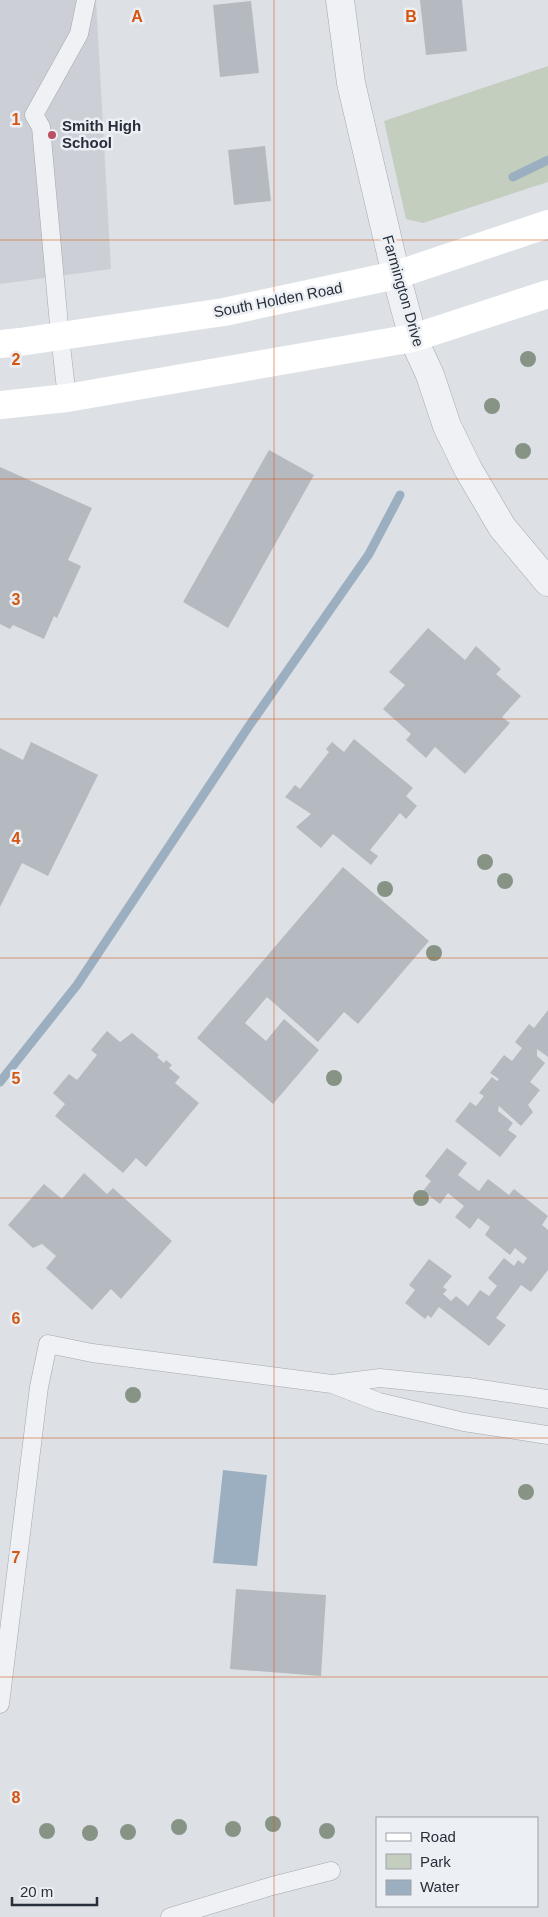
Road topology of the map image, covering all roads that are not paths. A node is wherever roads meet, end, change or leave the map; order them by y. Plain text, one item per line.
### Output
1 (86, 0) edge
2 (340, 0) edge
3 (548, 224) edge
4 (396, 275) junction
5 (548, 294) edge
6 (60, 336) junction
7 (413, 338) junction
8 (0, 344) edge
9 (67, 398) junction
10 (0, 405) edge
11 (548, 582) edge
12 (332, 1384) junction
13 (548, 1399) edge
14 (548, 1435) edge
15 (0, 1704) edge
16 (331, 1871) dead end
17 (170, 1917) edge

1 - 6 lane
2 - 4 street, Farmington Drive
3 - 4 main road, South Holden Road
4 - 6 main road, South Holden Road
4 - 7 street, Farmington Drive
5 - 7 main road
6 - 8 main road, South Holden Road
6 - 9 lane
7 - 9 main road
7 - 11 street, Farmington Drive
9 - 10 main road
12 - 13 lane
12 - 14 lane
12 - 15 lane
16 - 17 lane

